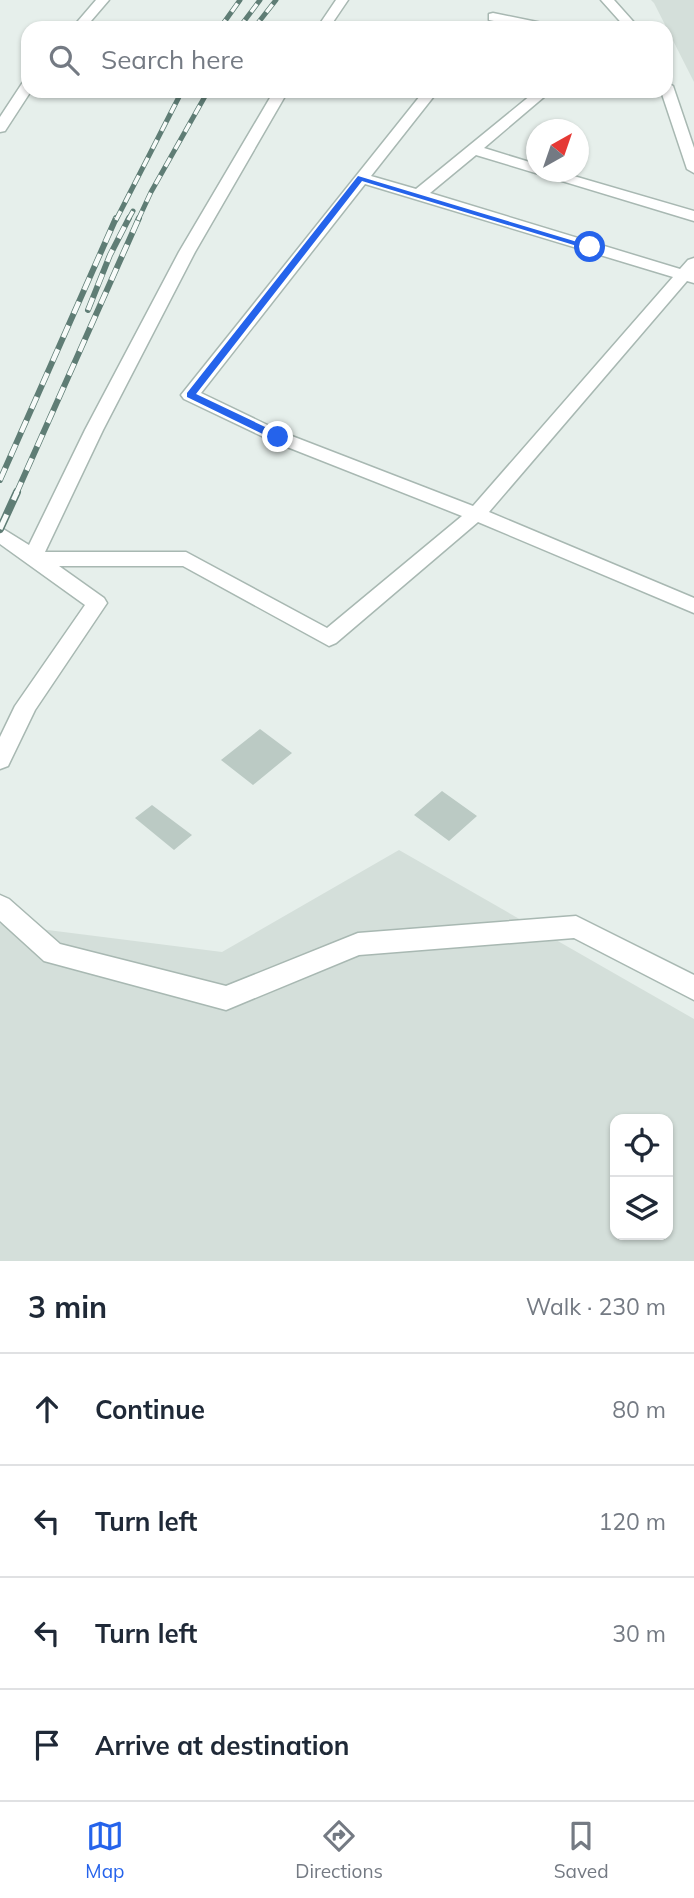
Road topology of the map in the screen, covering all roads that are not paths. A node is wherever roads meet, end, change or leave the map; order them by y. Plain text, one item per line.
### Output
1 (103, 0) edge
2 (342, 0) edge
3 (490, 0) edge
4 (607, 0) edge
5 (493, 17) junction
6 (84, 21) edge
7 (328, 21) edge
8 (490, 21) edge
9 (513, 21) edge
10 (623, 21) edge
11 (21, 96) edge
12 (277, 98) edge
13 (425, 98) edge
14 (535, 98) edge
15 (670, 98) edge
16 (0, 128) edge
17 (473, 149) junction
18 (526, 166) edge
19 (694, 169) edge
20 (360, 178) junction
21 (580, 182) edge
22 (419, 194) junction
23 (694, 216) edge
24 (691, 272) edge
25 (476, 514) junction
26 (0, 534) edge
27 (32, 559) junction
28 (694, 606) edge
29 (0, 761) edge
30 (0, 906) edge
31 (694, 988) edge

1 - 6 street
2 - 7 street
3 - 5 street
4 - 10 street
5 - 8 street
5 - 9 street
11 - 16 street
12 - 27 street
13 - 20 street
14 - 17 street
15 - 19 street
17 - 18 street
17 - 22 street
20 - 22 street
20 - 25 street
21 - 23 street
22 - 24 street
24 - 25 street
25 - 27 street
25 - 28 street
26 - 27 street
27 - 29 street
30 - 31 street

